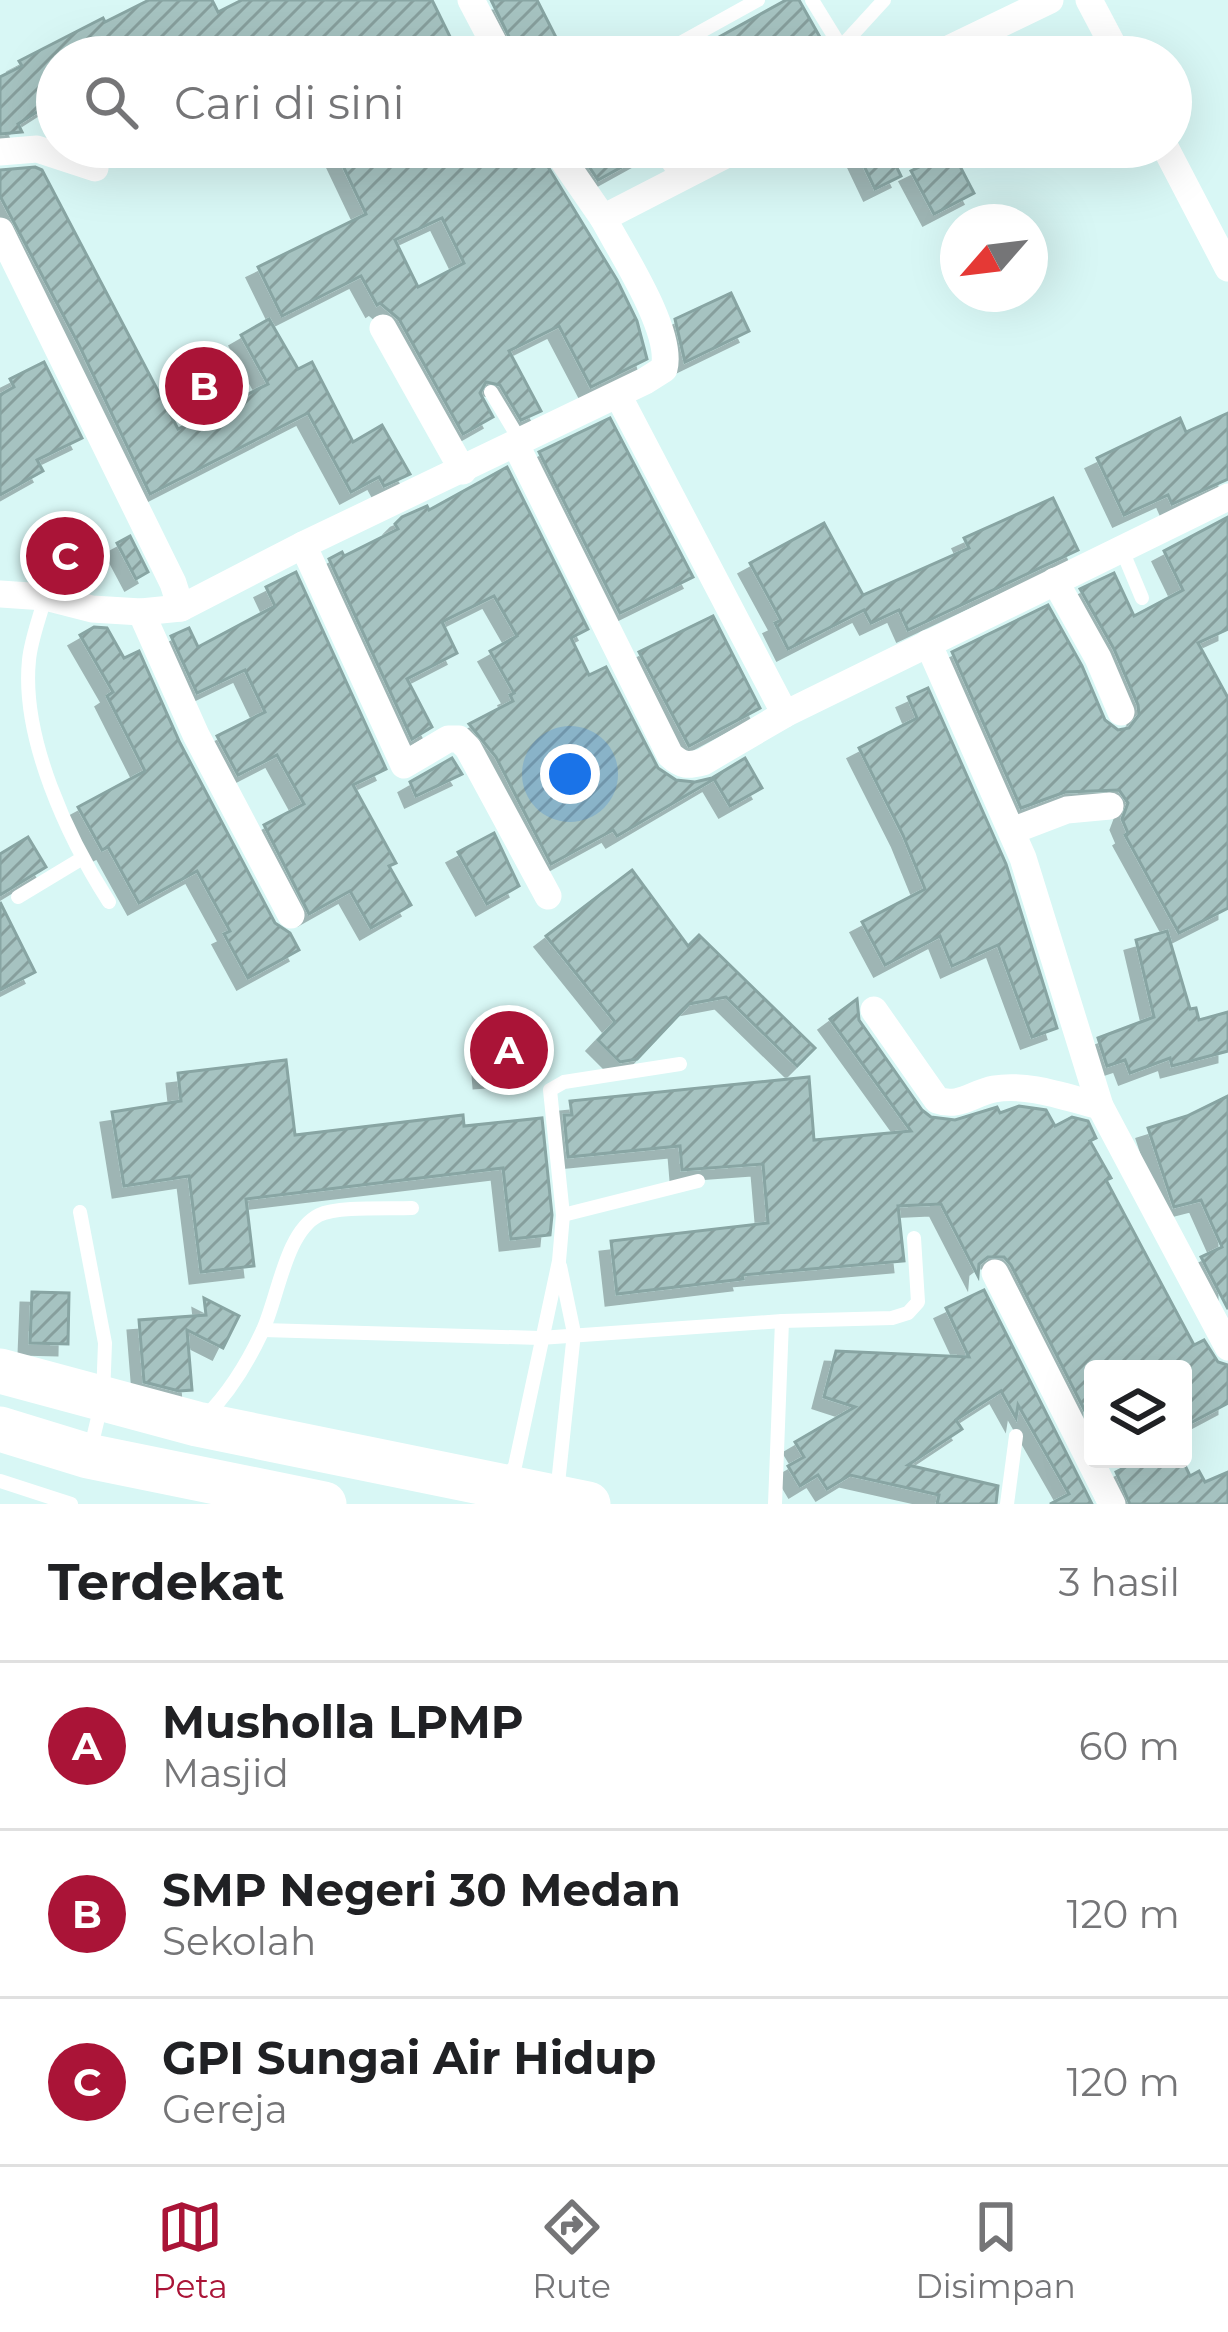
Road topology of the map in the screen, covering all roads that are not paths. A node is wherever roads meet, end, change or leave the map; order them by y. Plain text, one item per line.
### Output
1 (471, 0) edge
2 (758, 0) edge
3 (812, 0) edge
4 (884, 0) edge
5 (1050, 0) edge
6 (1089, 0) edge
7 (490, 36) edge
8 (693, 36) edge
9 (834, 36) edge
10 (856, 36) edge
11 (975, 36) edge
12 (1108, 36) edge
13 (36, 149) edge
14 (0, 152) edge
15 (568, 168) edge
16 (671, 168) edge
17 (695, 168) edge
18 (1177, 168) edge
19 (677, 176) junction
20 (603, 218) junction
21 (0, 231) edge
22 (1226, 258) edge
23 (382, 328) dead end
24 (491, 392) dead end
25 (619, 397) junction
26 (519, 443) junction
27 (463, 471) junction
28 (1228, 497) edge
29 (303, 545) junction
30 (1122, 550) junction
31 (1055, 581) junction
32 (0, 594) edge
33 (45, 597) junction
34 (1142, 598) dead end
35 (181, 608) junction
36 (141, 612) junction
37 (928, 644) junction
38 (1121, 712) dead end
39 (785, 714) junction
40 (1110, 806) dead end
41 (1012, 831) junction
42 (81, 859) junction
43 (548, 896) dead end
44 (18, 897) dead end
45 (110, 902) dead end
46 (291, 916) dead end
47 (874, 1010) dead end
48 (680, 1064) dead end
49 (1100, 1106) junction
50 (698, 1181) dead end
51 (412, 1208) dead end
52 (80, 1212) dead end
53 (563, 1215) junction
54 (914, 1238) dead end
55 (560, 1261) junction
56 (995, 1273) dead end
57 (782, 1321) junction
58 (263, 1330) junction
59 (574, 1333) junction
60 (540, 1338) junction
61 (1228, 1347) edge
62 (0, 1370) edge
63 (103, 1396) junction
64 (197, 1424) junction
65 (0, 1430) edge
66 (1016, 1436) dead end
67 (88, 1456) junction
68 (0, 1480) edge
69 (501, 1484) junction
70 (280, 1499) edge
71 (572, 1500) edge
72 (71, 1504) edge
73 (775, 1504) edge
74 (1007, 1504) edge
75 (1112, 1504) edge

1 - 7 street
2 - 8 lane
3 - 9 lane
4 - 10 lane
5 - 11 street
6 - 12 street
13 - 14 street
15 - 20 street
16 - 19 lane
17 - 19 street
18 - 22 street
19 - 20 street
20 - 25 street
21 - 35 street
23 - 27 street
24 - 26 lane
25 - 26 street
25 - 39 street
26 - 27 street
26 - 39 street
27 - 29 street
28 - 30 street
29 - 35 street
29 - 43 street
30 - 31 street
30 - 34 lane
31 - 37 street
31 - 38 street
32 - 33 street
33 - 36 street
33 - 42 lane
35 - 36 street
36 - 46 street
37 - 39 street
37 - 41 street
40 - 41 street
41 - 49 street
42 - 44 lane
42 - 45 lane
47 - 49 street
48 - 53 lane
49 - 61 street
50 - 53 lane
51 - 58 lane
52 - 63 lane
53 - 55 lane
54 - 57 lane
55 - 59 lane
55 - 60 lane
56 - 75 street
57 - 59 lane
57 - 73 lane
58 - 60 lane
58 - 64 lane
59 - 60 lane
59 - 71 lane
60 - 69 lane
62 - 63 main road
63 - 64 main road
63 - 67 lane
64 - 69 main road
65 - 67 main road
66 - 74 lane
67 - 70 main road
68 - 72 lane
69 - 71 main road

